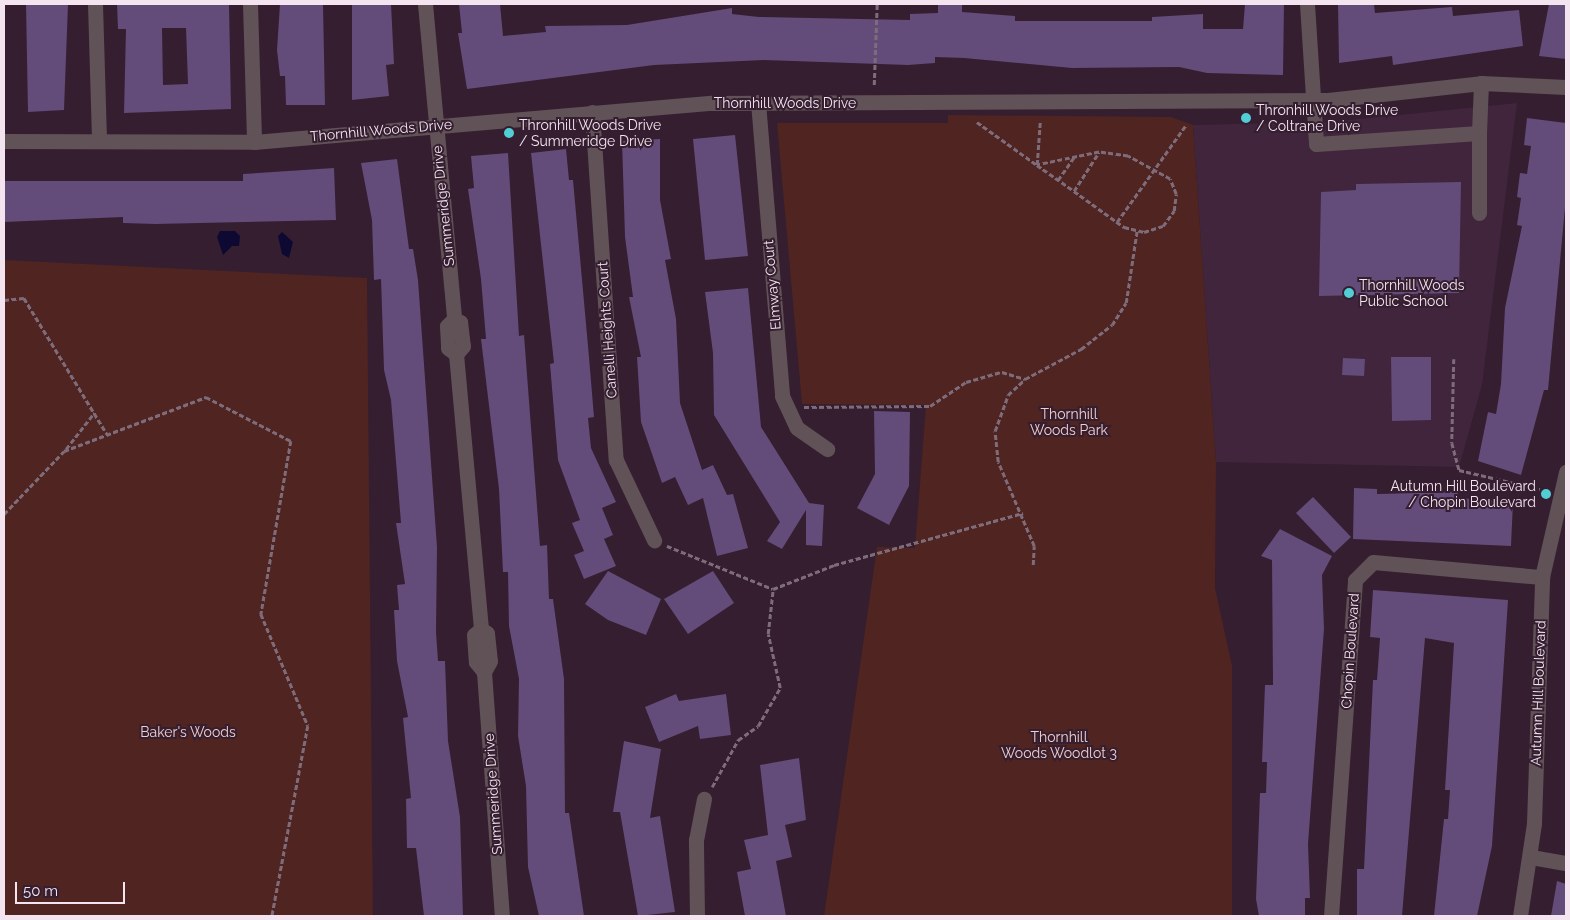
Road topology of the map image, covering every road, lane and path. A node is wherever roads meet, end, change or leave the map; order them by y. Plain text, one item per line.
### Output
1 (95, 4) edge
2 (250, 4) edge
3 (425, 4) edge
4 (877, 4) edge
5 (1307, 4) edge
6 (1481, 83) junction
7 (874, 85) dead end
8 (1566, 87) edge
9 (1310, 100) junction
10 (758, 102) junction
11 (592, 112) junction
12 (977, 122) dead end
13 (1040, 122) dead end
14 (1186, 125) dead end
15 (434, 126) junction
16 (1479, 132) junction
17 (99, 140) junction
18 (4, 141) edge
19 (254, 142) junction
20 (1099, 152) junction
21 (1076, 155) junction
22 (1037, 165) junction
23 (1156, 169) junction
24 (1058, 180) junction
25 (1074, 191) junction
26 (1479, 213) dead end
27 (1117, 222) junction
28 (1137, 230) junction
29 (4, 300) edge
30 (1454, 359) dead end
31 (1024, 379) junction
32 (802, 407) dead end
33 (94, 413) junction
34 (107, 434) junction
35 (827, 448) dead end
36 (64, 451) junction
37 (1566, 472) edge
38 (1540, 489) dead end
39 (1023, 513) junction
40 (4, 514) edge
41 (654, 540) joint
42 (1033, 565) dead end
43 (1542, 577) junction
44 (774, 589) junction
45 (704, 799) joint
46 (1532, 857) junction
47 (1566, 863) edge
48 (272, 916) edge
49 (502, 916) edge
50 (697, 916) edge
51 (1331, 916) edge
52 (1520, 916) edge

1 - 17 street
2 - 19 street
3 - 15 street, Summeridge Drive
4 - 7 path
5 - 9 street
6 - 8 street, Thornhill Woods Drive
6 - 9 street, Thornhill Woods Drive
6 - 16 street
9 - 10 street, Thornhill Woods Drive
9 - 16 street
10 - 11 street, Thornhill Woods Drive
10 - 35 street, Elmway Court
11 - 15 street, Thornhill Woods Drive
11 - 41 street, Canelli Heights Court
12 - 22 path
13 - 22 path
14 - 23 path
15 - 19 street, Thornhill Woods Drive
15 - 49 street, Summeridge Drive
16 - 26 street
17 - 18 street, Thornhill Woods Drive
17 - 19 street, Thornhill Woods Drive
20 - 21 path
20 - 23 path
20 - 25 path
21 - 22 path
21 - 24 path
22 - 24 path
23 - 27 path
23 - 28 path
24 - 25 path
25 - 27 path
27 - 28 path
28 - 31 path
29 - 33 path
30 - 38 path
31 - 32 path
31 - 39 path
33 - 34 path
33 - 36 path
34 - 36 path
34 - 48 path
36 - 40 path
37 - 43 street, Autumn Hill Boulevard
39 - 42 path
39 - 44 path
41 - 44 path
43 - 46 street, Autumn Hill Boulevard
43 - 51 street, Chopin Boulevard
44 - 45 path
45 - 50 street
46 - 47 street
46 - 52 street, Autumn Hill Boulevard

